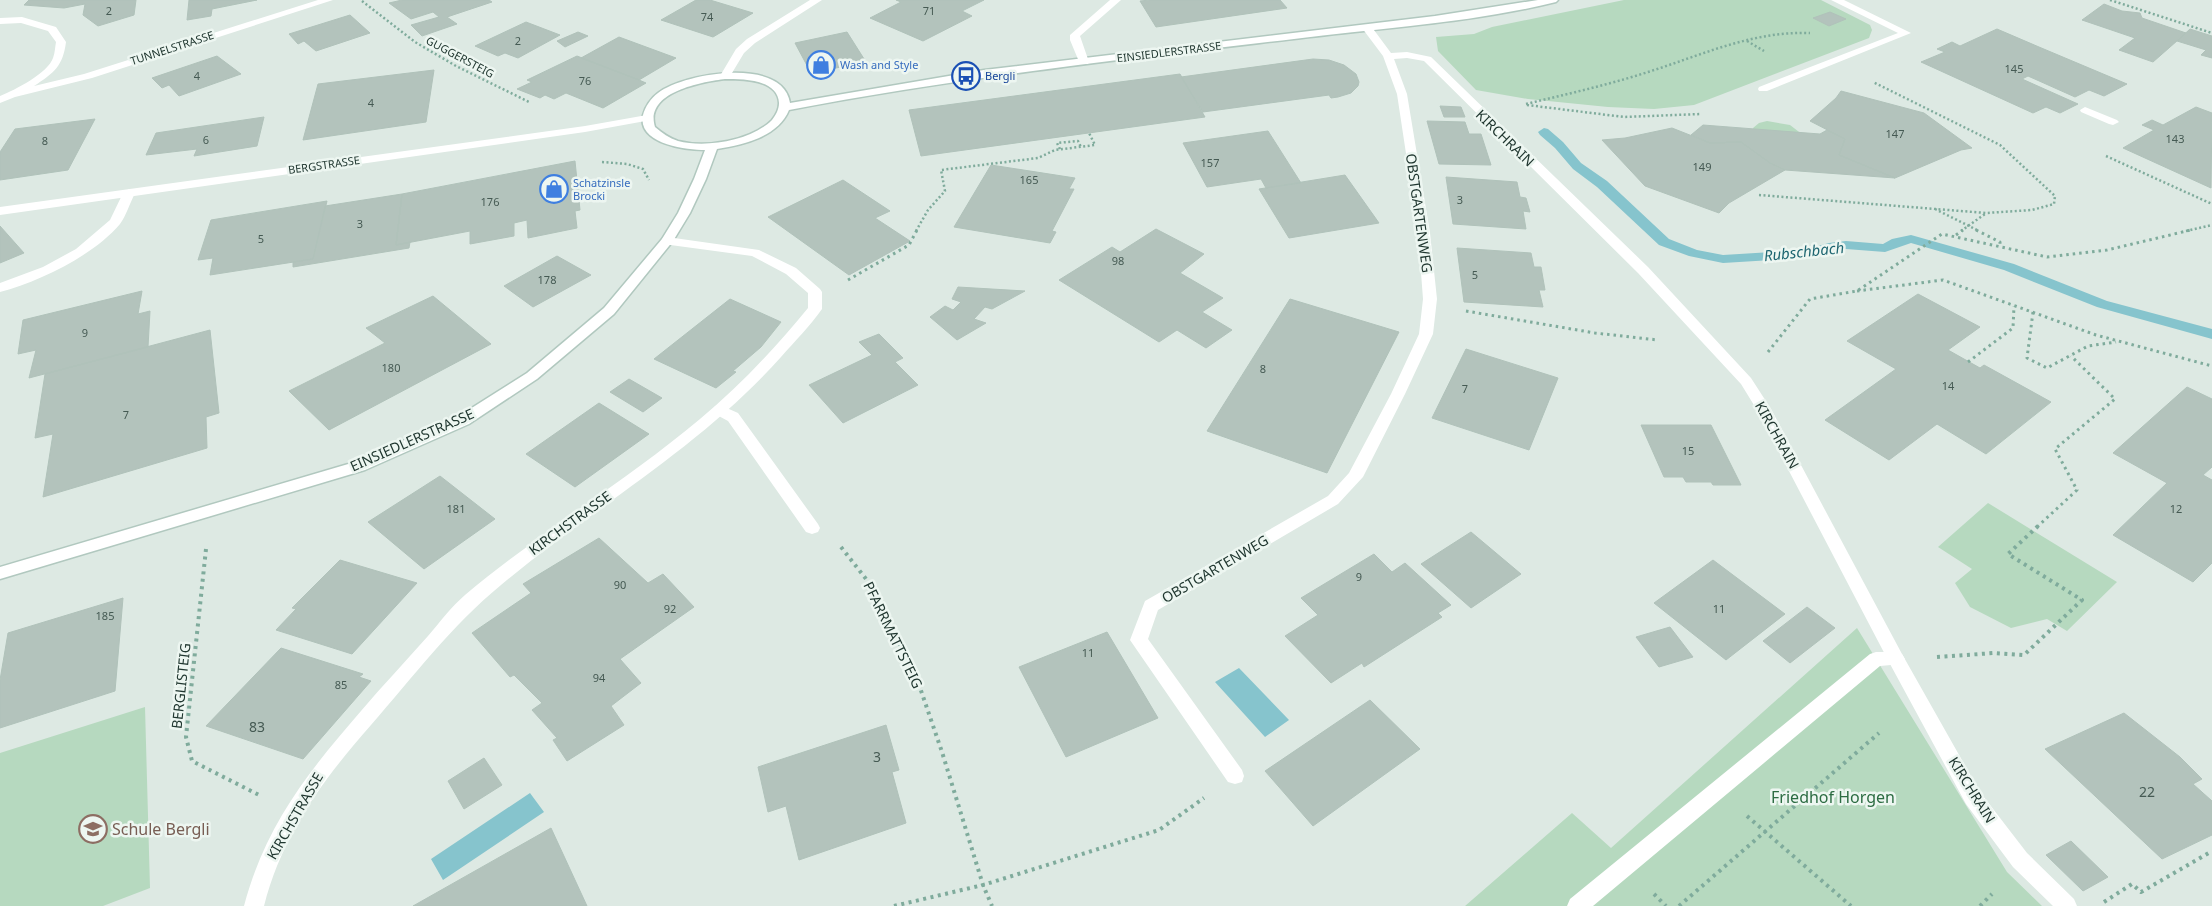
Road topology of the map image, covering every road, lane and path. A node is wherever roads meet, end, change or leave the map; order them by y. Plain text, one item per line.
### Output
1 (328, 0) edge
2 (360, 0) edge
3 (817, 0) edge
4 (1116, 0) edge
5 (1553, 0) edge
6 (1836, 0) edge
7 (2110, 0) edge
8 (0, 21) edge
9 (1366, 28) junction
10 (2212, 33) edge
11 (1858, 52) junction
12 (1388, 56) junction
13 (1084, 62) junction
14 (1832, 62) junction
15 (725, 76) junction
16 (1762, 89) dead end
17 (16, 94) junction
18 (0, 100) edge
19 (533, 104) dead end
20 (785, 107) junction
21 (2085, 110) dead end
22 (1701, 114) dead end
23 (647, 118) junction
24 (2112, 122) dead end
25 (1089, 133) dead end
26 (712, 146) junction
27 (1081, 146) junction
28 (1060, 149) junction
29 (593, 161) dead end
30 (2134, 169) dead end
31 (650, 180) dead end
32 (129, 193) junction
33 (1759, 195) dead end
34 (2212, 204) edge
35 (1934, 209) junction
36 (0, 211) edge
37 (1986, 213) junction
38 (2212, 225) edge
39 (1968, 226) junction
40 (1955, 236) junction
41 (667, 241) junction
42 (2000, 246) junction
43 (0, 288) edge
44 (1857, 291) junction
45 (814, 292) junction
46 (2014, 306) junction
47 (1464, 310) dead end
48 (2033, 312) junction
49 (1666, 341) dead end
50 (2119, 341) junction
51 (2071, 356) junction
52 (1968, 362) dead end
53 (2212, 366) edge
54 (1746, 381) junction
55 (720, 410) junction
56 (812, 528) joint
57 (205, 558) dead end
58 (0, 573) edge
59 (1896, 659) junction
60 (1878, 733) dead end
61 (1235, 776) joint
62 (1717, 789) junction
63 (298, 805) junction
64 (1765, 833) junction
65 (2212, 851) edge
66 (983, 885) junction
67 (1992, 894) dead end
68 (254, 906) edge
69 (894, 906) edge
70 (992, 906) edge
71 (1578, 906) edge
72 (1679, 906) edge
73 (1850, 906) edge
74 (1980, 906) edge
75 (2067, 906) edge
76 (2097, 906) edge

1 - 17 street, TUNNELSTRASSE
2 - 19 path, GUGGERSTEIG
3 - 15 street
4 - 13 street
5 - 9 street, EINSIEDLERSTRASSE
6 - 11 street
7 - 10 path
8 - 17 street
9 - 12 street, OBSTGARTENWEG
9 - 13 street, EINSIEDLERSTRASSE
11 - 14 street
11 - 22 path
12 - 54 street, KIRCHRAIN
12 - 61 street, OBSTGARTENWEG
13 - 20 street, EINSIEDLERSTRASSE
14 - 16 street
14 - 37 path
15 - 20 street
15 - 23 street
17 - 18 street
20 - 26 street
21 - 24 street
23 - 26 street
23 - 32 street, BERGSTRASSE
25 - 27 path
26 - 41 street, EINSIEDLERSTRASSE
27 - 28 path
27 - 28 path
28 - 45 path
29 - 31 path
30 - 34 path
32 - 36 street, BERGSTRASSE
32 - 43 street
33 - 35 path
35 - 37 path
35 - 39 path
37 - 39 path
38 - 42 path
39 - 40 path
39 - 42 path
40 - 42 path
40 - 44 path
41 - 45 street
41 - 58 street, EINSIEDLERSTRASSE
44 - 46 path
44 - 54 path
45 - 55 street, KIRCHSTRASSE
46 - 48 path
46 - 52 path
47 - 49 path
48 - 50 path
48 - 51 path
50 - 51 path
50 - 53 path
51 - 59 path
54 - 59 street, KIRCHRAIN
55 - 56 street
55 - 63 street, KIRCHSTRASSE
56 - 66 path, PFARRMATTSTEIG
57 - 63 path, BERGLISTEIG
59 - 62 street
59 - 75 street, KIRCHRAIN
60 - 64 path
61 - 66 path
62 - 64 path
62 - 71 street
63 - 68 street, KIRCHSTRASSE
64 - 72 path
64 - 73 path
65 - 76 path
66 - 69 path
66 - 70 path, PFARRMATTSTEIG
67 - 74 path

